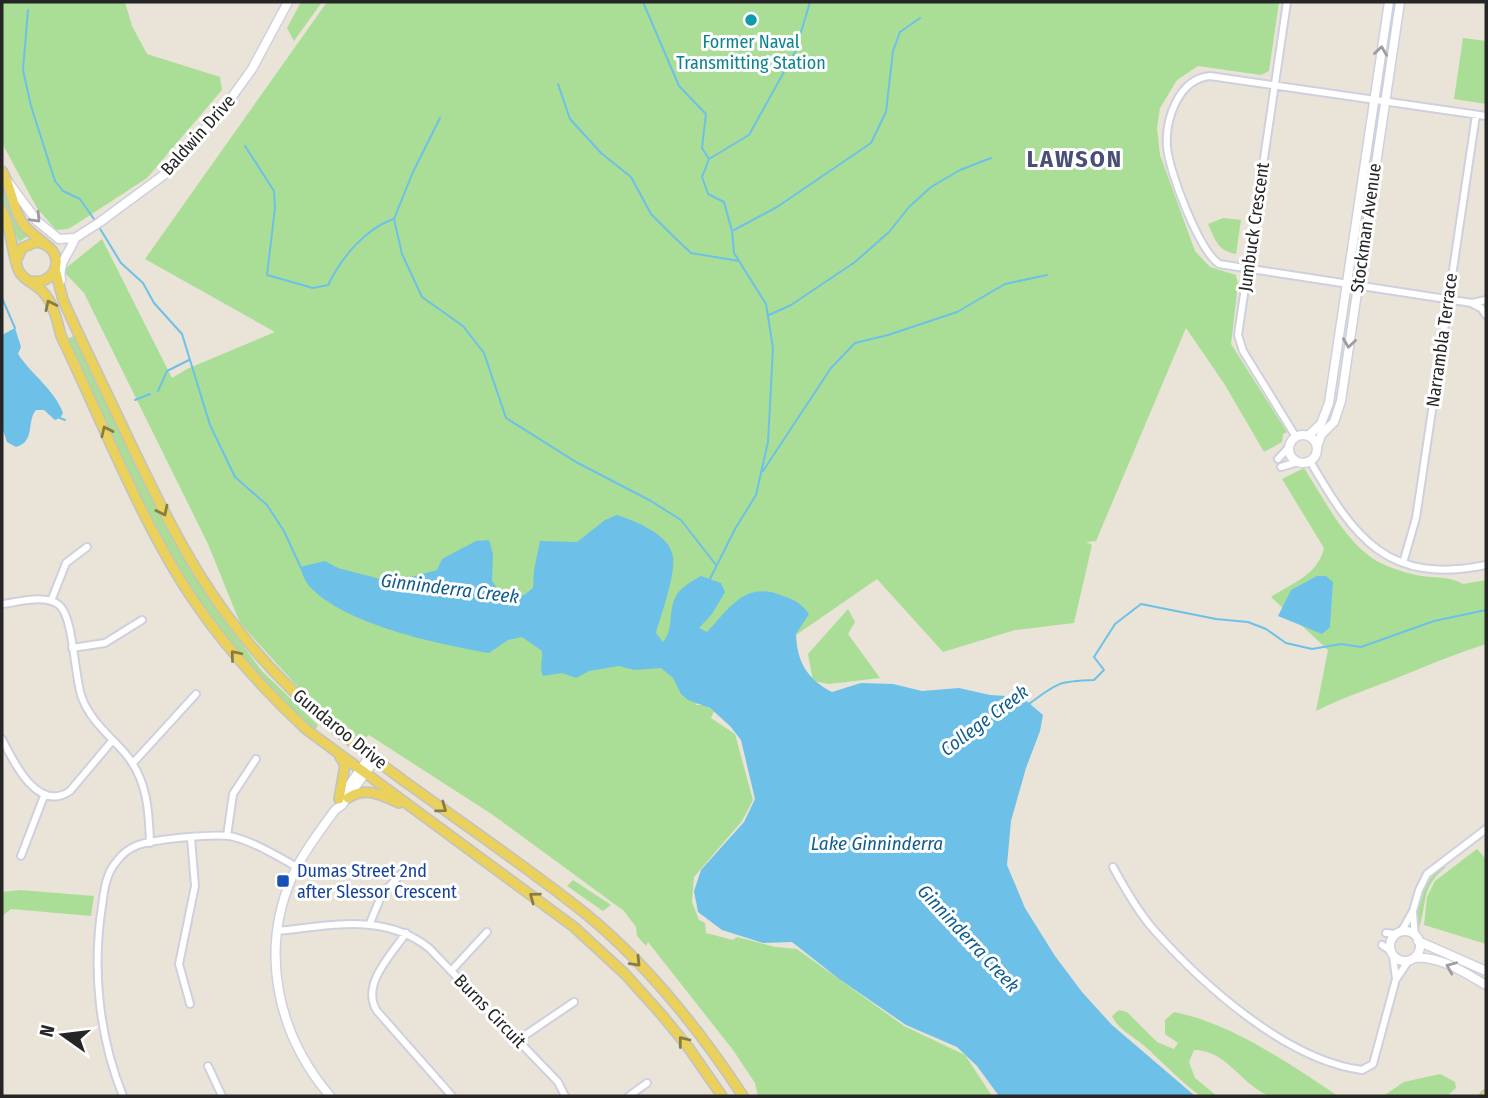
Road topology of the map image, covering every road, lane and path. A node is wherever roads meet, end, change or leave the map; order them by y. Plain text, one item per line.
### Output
1 (288, 2) edge
2 (1287, 2) edge
3 (1389, 2) edge
4 (1400, 2) edge
5 (1275, 85) junction
6 (1374, 100) junction
7 (1385, 101) junction
8 (1476, 115) junction
9 (1486, 116) edge
10 (2, 171) edge
11 (8, 181) junction
12 (2, 210) edge
13 (75, 239) junction
14 (44, 243) junction
15 (16, 261) junction
16 (55, 269) junction
17 (1247, 270) junction
18 (28, 281) junction
19 (1347, 285) junction
20 (1358, 286) junction
21 (62, 300) junction
22 (1448, 300) junction
23 (1486, 300) edge
24 (1472, 303) junction
25 (1486, 315) edge
26 (1308, 436) junction
27 (1296, 437) junction
28 (1289, 447) junction
29 (1317, 447) junction
30 (1278, 458) dead end
31 (1310, 461) junction
32 (1298, 462) junction
33 (1282, 467) dead end
34 (87, 547) dead end
35 (1403, 563) junction
36 (1486, 565) edge
37 (51, 601) junction
38 (2, 604) edge
39 (142, 620) dead end
40 (72, 648) junction
41 (196, 694) dead end
42 (2, 739) edge
43 (112, 741) junction
44 (338, 753) junction
45 (373, 758) junction
46 (256, 759) dead end
47 (132, 763) junction
48 (363, 771) junction
49 (44, 796) junction
50 (343, 798) junction
51 (414, 810) junction
52 (1486, 829) edge
53 (227, 836) junction
54 (191, 838) junction
55 (150, 843) junction
56 (21, 856) dead end
57 (297, 867) junction
58 (1113, 867) dead end
59 (403, 873) dead end
60 (1413, 911) junction
61 (370, 923) junction
62 (277, 931) junction
63 (487, 932) dead end
64 (407, 933) junction
65 (1386, 933) dead end
66 (1398, 933) junction
67 (1417, 939) junction
68 (1382, 945) dead end
69 (1392, 953) junction
70 (1411, 959) junction
71 (451, 971) junction
72 (1486, 971) edge
73 (1396, 979) junction
74 (1486, 985) edge
75 (574, 1002) dead end
76 (190, 1004) dead end
77 (518, 1040) junction
78 (208, 1066) dead end
79 (647, 1083) dead end
80 (120, 1095) edge
81 (222, 1096) edge
82 (330, 1096) edge
83 (452, 1096) edge
84 (565, 1096) edge
85 (629, 1096) edge
86 (722, 1096) edge
87 (743, 1096) edge

1 - 13 street, Baldwin Drive
2 - 5 street, Jumbuck Crescent
6 -> 3 street, Stockman Avenue
4 - 7 street, Stockman Avenue
5 - 6 street
5 - 17 street, Jumbuck Crescent
5 - 17 street
6 - 7 street
6 - 19 street, Stockman Avenue
7 - 8 street
7 - 20 street, Stockman Avenue
8 - 9 street
8 - 22 street, Narrambla Terrace
10 - 11 main road
11 -> 13 street
11 - 14 main road
12 - 15 main road
13 - 21 street
14 - 15 main road
14 - 16 main road
15 - 18 main road
16 - 18 main road
16 - 21 main road, Gundaroo Drive
17 - 19 street
17 - 27 street, Jumbuck Crescent
44 -> 18 main road, Gundaroo Drive
19 - 20 street
19 - 26 street, Stockman Avenue
20 - 22 street
20 -> 29 street, Stockman Avenue
21 -> 45 main road, Gundaroo Drive
22 - 24 street
22 - 35 street, Narrambla Terrace
23 - 24 street
24 - 25 street
26 - 27 street
26 - 29 street
27 - 28 street
28 - 30 street
28 - 32 street
29 - 31 street
31 - 32 street
31 - 35 street
32 - 33 street
34 - 37 street
35 - 36 street
37 - 38 street
37 - 40 street
39 - 40 street
40 - 43 street
41 - 47 street
42 - 49 street
43 - 47 street
43 - 49 street
44 - 48 main road, Gundaroo Drive
44 - 50 main road
45 - 48 street
45 -> 87 main road, Gundaroo Drive
46 - 53 street
47 - 55 street
48 - 50 street
48 - 51 main road, Gundaroo Drive
49 - 56 street
50 - 51 main road
50 - 57 street
86 -> 51 main road, Gundaroo Drive
52 - 60 street
53 - 54 street
53 - 57 street
54 - 55 street
54 - 76 street
55 - 80 street
57 - 62 street
58 - 73 street
59 - 61 street
60 - 66 street
60 - 67 street
61 - 62 street, Burns Circuit
61 - 64 street, Burns Circuit
62 - 82 street
63 - 71 street
64 - 71 street, Burns Circuit
64 - 83 street
65 - 66 street
66 - 67 street
66 - 69 street
67 - 70 street
67 - 72 street
68 - 69 street
69 - 70 street
69 - 73 street
70 - 73 street
74 -> 70 street
71 - 77 street, Burns Circuit
75 - 77 street
77 - 84 street, Burns Circuit
78 - 81 street
79 - 85 street

